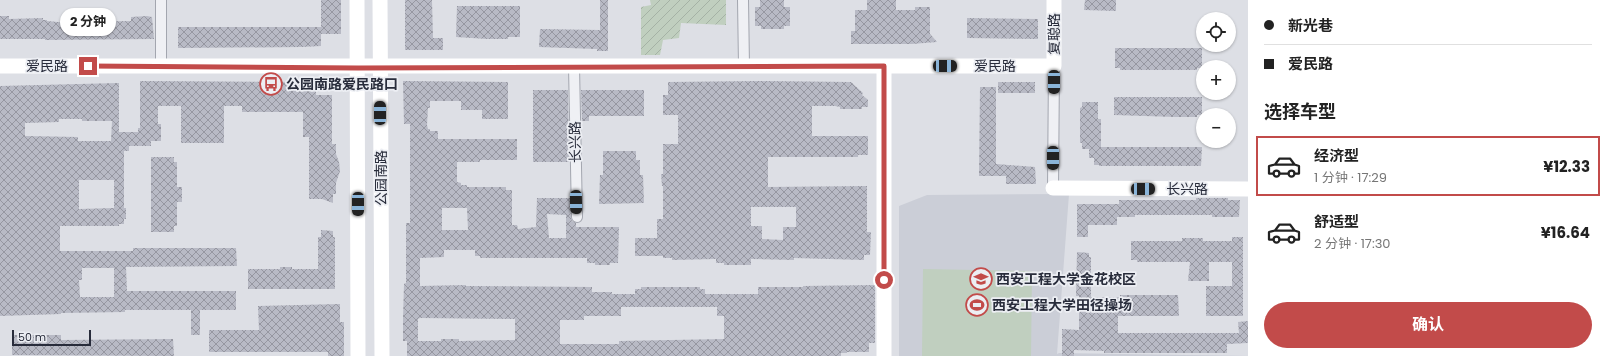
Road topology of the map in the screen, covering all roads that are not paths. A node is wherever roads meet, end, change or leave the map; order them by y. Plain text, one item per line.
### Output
1 (161, 0) edge
2 (357, 0) edge
3 (380, 0) edge
4 (743, 0) edge
5 (1054, 0) edge
6 (0, 66) edge
7 (161, 66) junction
8 (574, 66) junction
9 (744, 66) junction
10 (884, 66) junction
11 (1054, 66) junction
12 (380, 67) junction
13 (358, 68) junction
14 (1053, 188) joint
15 (1248, 189) edge
16 (577, 217) dead end
17 (358, 356) edge
18 (382, 356) edge
19 (884, 356) edge

1 - 7 street
2 - 13 street, 公园南路
3 - 12 street, 公园南路
4 - 9 street
5 - 11 street, 复聪路
6 - 7 street, 爱民路
7 - 13 street, 爱民路
8 - 9 street, 爱民路
8 - 12 street, 爱民路
8 - 16 street, 长兴路
9 - 10 street, 爱民路
10 - 11 street, 爱民路
10 - 19 street
11 - 14 street, 复聪路
12 - 13 street, 爱民路
12 - 18 street, 公园南路
13 - 17 street, 公园南路
14 - 15 street, 长兴路

